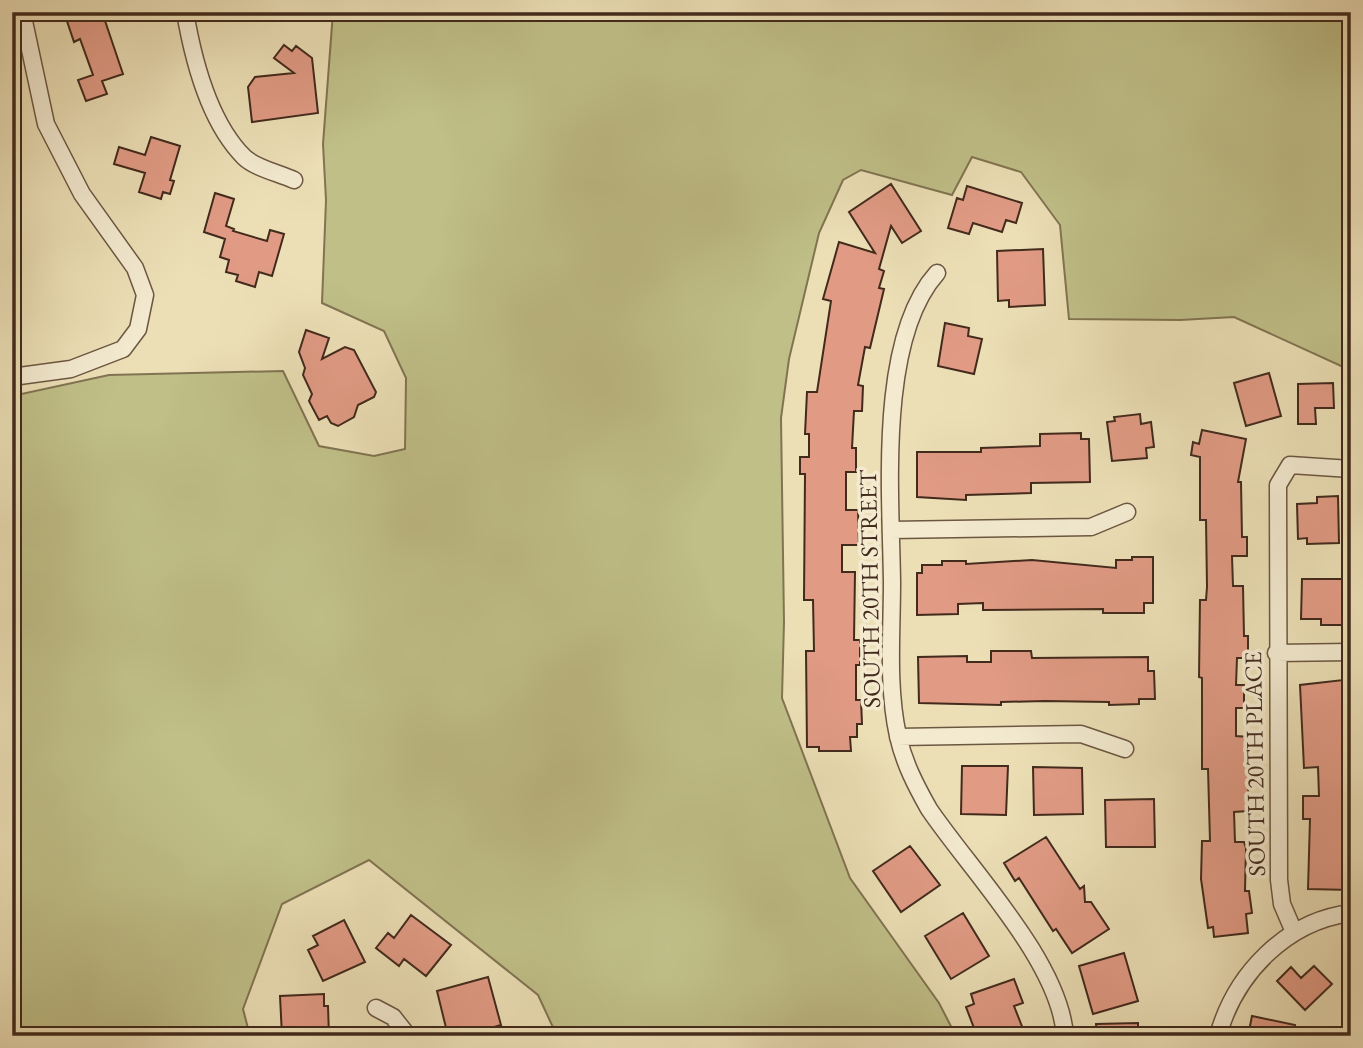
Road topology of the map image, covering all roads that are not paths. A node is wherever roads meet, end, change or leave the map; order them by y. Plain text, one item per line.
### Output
1 (22, 12) edge
2 (185, 12) edge
3 (293, 180) dead end
4 (937, 273) dead end
5 (12, 377) edge
6 (1351, 469) edge
7 (1126, 512) dead end
8 (891, 530) junction
9 (1351, 652) edge
10 (1276, 653) junction
11 (898, 737) junction
12 (1125, 750) dead end
13 (1351, 913) edge
14 (1294, 932) junction
15 (376, 1008) dead end
16 (408, 1036) edge
17 (1065, 1036) edge
18 (1218, 1036) edge

1 - 5 street
2 - 3 street
4 - 8 street, SOUTH 20TH STREET
6 - 10 street, SOUTH 20TH PLACE
7 - 8 street
8 - 11 street, SOUTH 20TH STREET
9 - 10 street
10 - 14 street, SOUTH 20TH PLACE
11 - 12 street
11 - 17 street, SOUTH 20TH STREET
13 - 14 street
14 - 18 street
15 - 16 street

